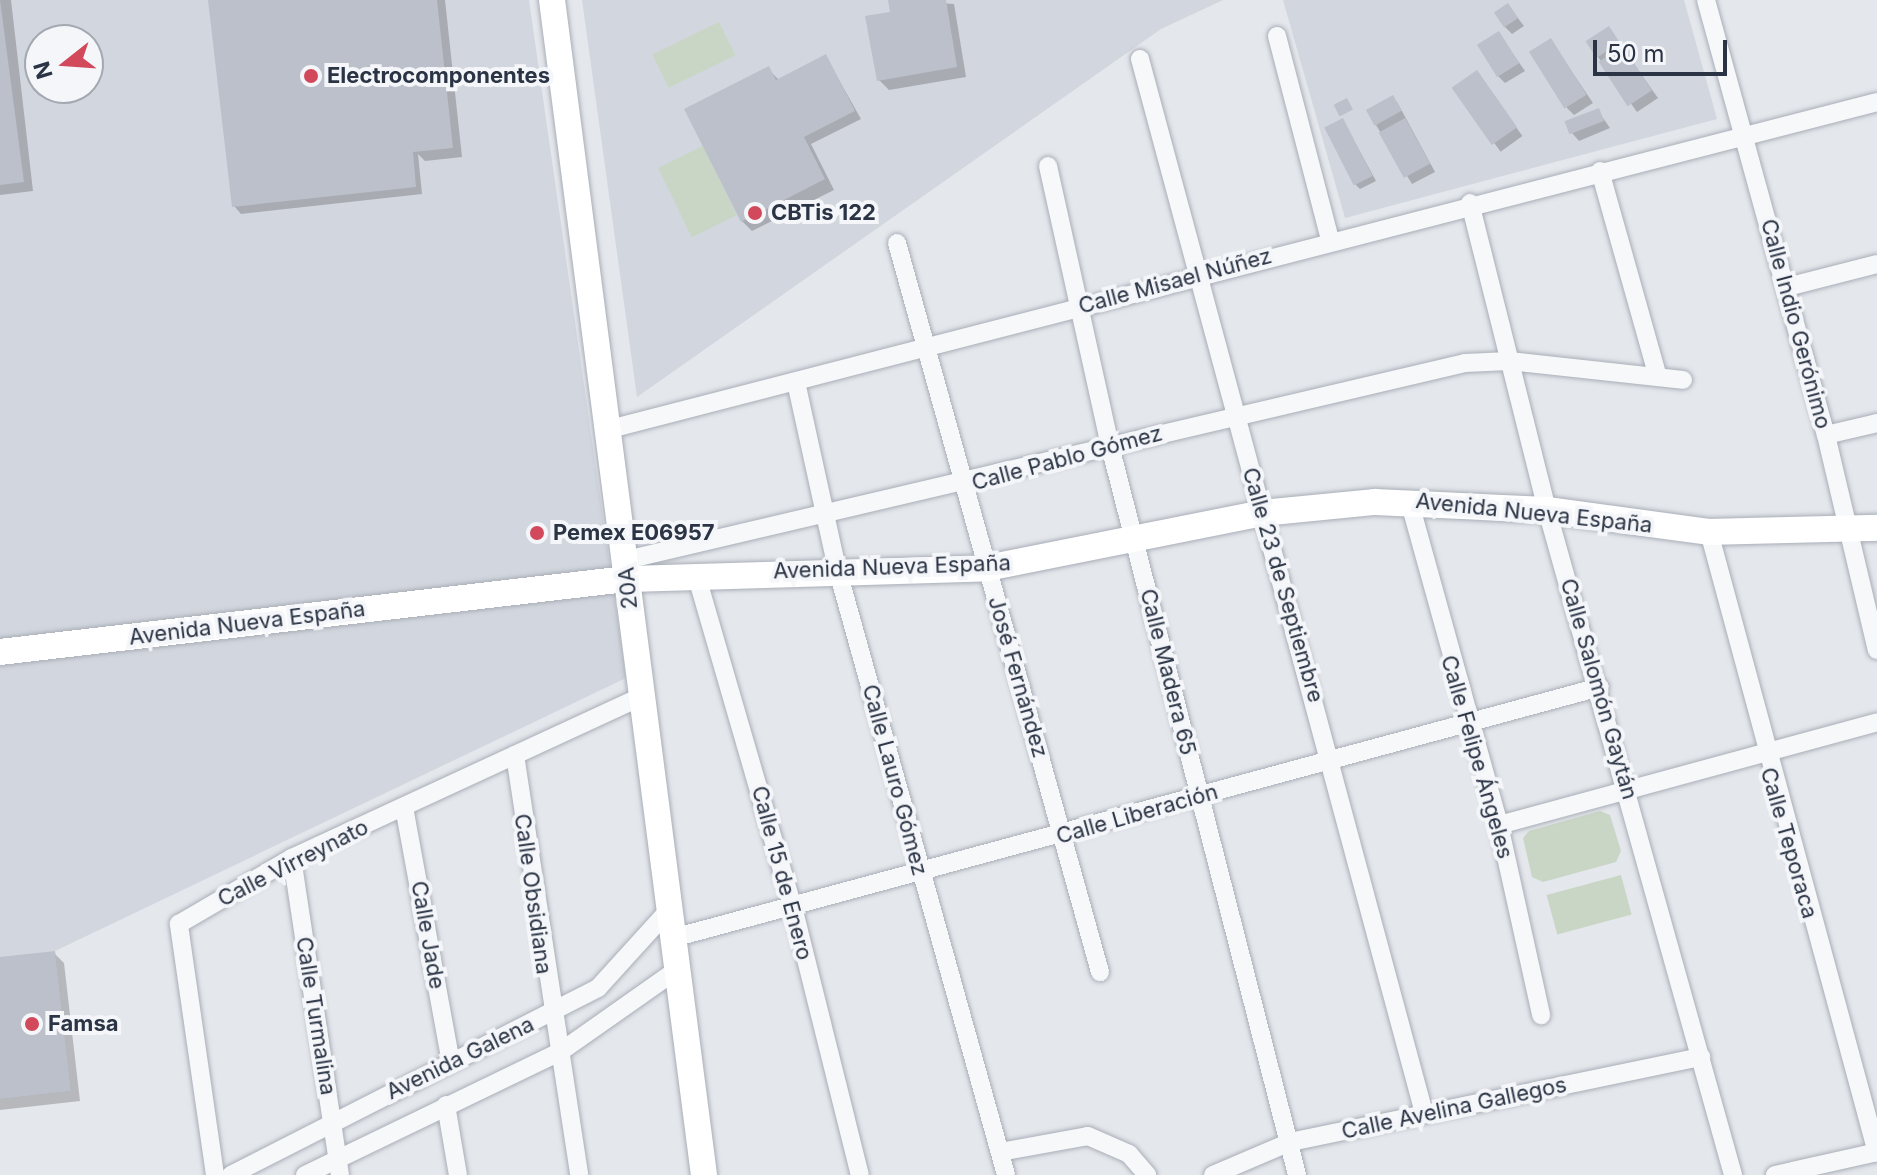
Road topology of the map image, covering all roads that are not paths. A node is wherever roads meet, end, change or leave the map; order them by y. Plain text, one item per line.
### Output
1 (552, 0) edge
2 (1706, 0) edge
3 (1277, 36) dead end
4 (1140, 59) dead end
5 (1877, 102) edge
6 (1741, 132) junction
7 (1048, 166) dead end
8 (1600, 171) junction
9 (1470, 203) junction
10 (1330, 239) junction
11 (897, 243) dead end
12 (1877, 264) edge
13 (1201, 276) junction
14 (1787, 287) junction
15 (1079, 308) junction
16 (927, 345) junction
17 (1509, 361) junction
18 (1658, 377) junction
19 (1683, 380) dead end
20 (796, 382) junction
21 (1236, 413) junction
22 (1877, 423) edge
23 (610, 429) junction
24 (1826, 435) junction
25 (1110, 446) junction
26 (968, 485) junction
27 (1409, 500) junction
28 (1547, 510) junction
29 (1262, 513) junction
30 (828, 516) junction
31 (1877, 528) edge
32 (1709, 532) junction
33 (1848, 533) junction
34 (1136, 543) junction
35 (837, 568) junction
36 (987, 568) junction
37 (626, 569) junction
38 (696, 574) junction
39 (1877, 650) edge
40 (0, 652) edge
41 (1600, 687) junction
42 (639, 698) junction
43 (1877, 722) edge
44 (1467, 726) junction
45 (515, 755) junction
46 (1764, 755) junction
47 (1333, 762) junction
48 (1628, 784) junction
49 (1200, 796) junction
50 (404, 807) junction
51 (1499, 825) junction
52 (1062, 835) junction
53 (292, 858) junction
54 (921, 874) junction
55 (793, 907) junction
56 (667, 912) junction
57 (673, 938) junction
58 (678, 969) junction
59 (1100, 972) dead end
60 (1541, 1015) dead end
61 (549, 1016) junction
62 (560, 1052) junction
63 (1701, 1057) junction
64 (451, 1063) junction
65 (446, 1105) junction
66 (1424, 1113) junction
67 (332, 1120) junction
68 (1290, 1142) junction
69 (1000, 1152) junction
70 (1877, 1153) edge
71 (339, 1167) edge
72 (215, 1175) edge
73 (231, 1175) edge
74 (305, 1175) edge
75 (458, 1175) edge
76 (579, 1175) edge
77 (704, 1175) edge
78 (860, 1175) edge
79 (1006, 1175) edge
80 (1147, 1175) edge
81 (1213, 1175) edge
82 (1297, 1175) edge
83 (1733, 1175) edge
84 (1775, 1175) edge

1 - 23 main road, 20A
2 - 6 street, Calle Indio Gerónimo
3 - 10 street
4 - 13 street, Calle 23 de Septiembre
5 - 6 street, Calle Misael Núñez
6 - 8 street, Calle Misael Núñez
6 - 14 street, Calle Indio Gerónimo
7 - 15 street, Calle Madera 65
8 - 9 street, Calle Misael Núñez
8 - 18 street
9 - 10 street, Calle Misael Núñez
9 - 17 street, Calle Salomón Gaytán
10 - 13 street, Calle Misael Núñez
11 - 16 street, José Fernández
12 - 14 street
13 - 15 street, Calle Misael Núñez
13 - 21 street, Calle 23 de Septiembre
14 - 24 street, Calle Indio Gerónimo
15 - 16 street, Calle Misael Núñez
15 - 25 street, Calle Madera 65
16 - 20 street, Calle Misael Núñez
16 - 26 street, José Fernández
17 - 18 street
17 - 21 street, Calle Pablo Gómez
17 - 28 street, Calle Salomón Gaytán
18 - 19 street
20 - 23 street, Calle Misael Núñez
20 - 30 street, Calle Lauro Gómez
21 - 25 street, Calle Pablo Gómez
21 - 29 street, Calle 23 de Septiembre
22 - 24 street
23 - 37 main road, 20A
24 - 33 street, Calle Indio Gerónimo
25 - 26 street, Calle Pablo Gómez
25 - 34 street, Calle Madera 65
26 - 30 street, Calle Pablo Gómez
26 - 36 street, José Fernández
27 - 28 main road, Avenida Nueva España
27 - 29 main road, Avenida Nueva España
27 - 44 street, Calle Felipe Ángeles
28 - 32 main road, Avenida Nueva España
28 - 41 street, Calle Salomón Gaytán
29 - 34 main road, Avenida Nueva España
29 - 47 street, Calle 23 de Septiembre
30 - 35 street, Calle Lauro Gómez
30 - 37 street, Calle Pablo Gómez
31 - 33 main road, Avenida Nueva España
32 - 33 main road, Avenida Nueva España
32 - 46 street, Calle Teporaca
33 - 39 street, Calle Indio Gerónimo
34 - 36 main road, Avenida Nueva España
34 - 49 street, Calle Madera 65
35 - 36 main road, Avenida Nueva España
35 - 38 main road, Avenida Nueva España
35 - 54 street, Calle Lauro Gómez
36 - 52 street, José Fernández
37 - 38 main road, Avenida Nueva España
37 - 40 main road, Avenida Nueva España
37 - 42 main road, 20A
38 - 55 street, Calle 15 de Enero
41 - 44 street, Calle Liberación
41 - 48 street, Calle Salomón Gaytán
42 - 45 street, Calle Virreynato
42 - 56 main road, 20A
43 - 46 street
44 - 47 street, Calle Liberación
44 - 51 street, Calle Felipe Ángeles
45 - 50 street, Calle Virreynato
45 - 61 street, Calle Obsidiana
46 - 48 street
46 - 70 street, Calle Teporaca
47 - 49 street, Calle Liberación
47 - 66 street, Calle 23 de Septiembre
48 - 51 street
48 - 63 street, Calle Salomón Gaytán
49 - 52 street, Calle Liberación
49 - 68 street, Calle Madera 65
50 - 53 street, Calle Virreynato
50 - 64 street, Calle Jade
51 - 60 street, Calle Felipe Ángeles
52 - 54 street, Calle Liberación
52 - 59 street, José Fernández
53 - 67 street, Calle Turmalina
53 - 72 street, Calle Virreynato
54 - 55 street, Calle Liberación
54 - 69 street, Calle Lauro Gómez
55 - 57 street, Calle Liberación
55 - 78 street, Calle 15 de Enero
56 - 57 main road, 20A
56 - 61 street, Avenida Galena
57 - 58 main road, 20A
58 - 62 street, Avenida Galena
58 - 77 main road, 20A
61 - 62 street, Calle Obsidiana
61 - 64 street, Avenida Galena
62 - 65 street, Avenida Galena
62 - 76 street, Calle Obsidiana
63 - 66 street, Calle Avelina Gallegos
63 - 83 street, Calle Salomón Gaytán
64 - 67 street, Avenida Galena
65 - 71 street, Avenida Galena
65 - 75 street
66 - 68 street, Calle Avelina Gallegos
67 - 71 street, Calle Turmalina
67 - 73 street, Avenida Galena
68 - 81 street, Calle Avelina Gallegos
68 - 82 street, Calle Madera 65
69 - 79 street, Calle Lauro Gómez
69 - 80 street
70 - 84 street
71 - 74 street, Avenida Galena

